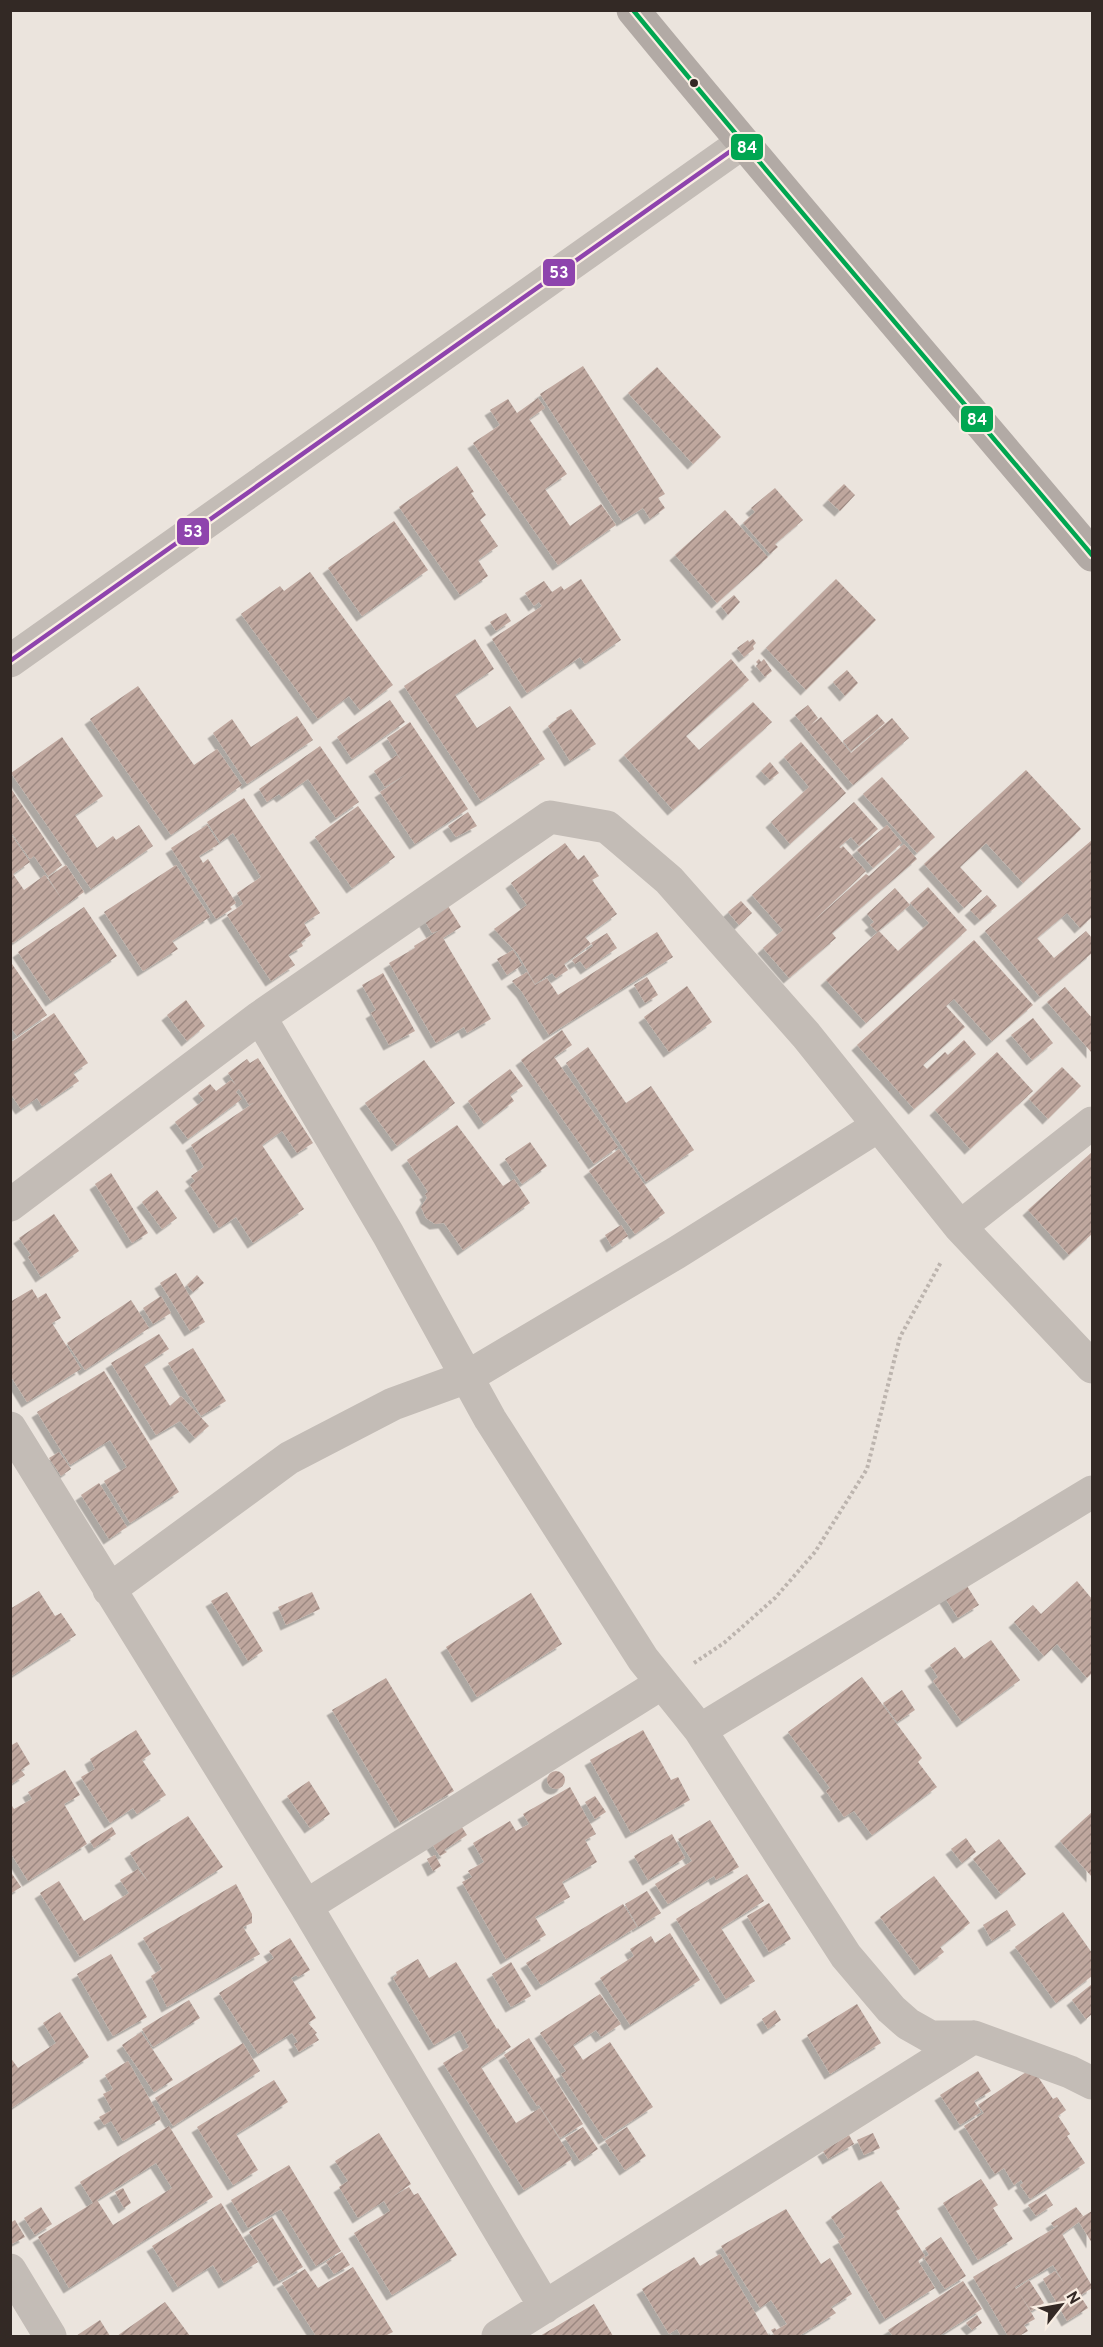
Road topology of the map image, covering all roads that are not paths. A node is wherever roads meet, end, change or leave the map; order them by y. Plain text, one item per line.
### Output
1 (633, 10) edge
2 (741, 143) junction
3 (1092, 555) edge
4 (10, 661) edge
5 (260, 1017) junction
6 (1092, 1123) edge
7 (878, 1126) junction
8 (10, 1205) edge
9 (960, 1227) junction
10 (1092, 1367) edge
11 (467, 1377) junction
12 (10, 1428) edge
13 (1092, 1492) edge
14 (109, 1590) junction
15 (662, 1683) junction
16 (700, 1730) junction
17 (306, 1906) junction
18 (974, 2037) junction
19 (1092, 2083) edge
20 (10, 2270) edge
21 (545, 2307) junction
22 (50, 2337) edge
23 (498, 2337) edge

1 - 2 main road
2 - 3 main road
2 - 4 street
5 - 7 street
5 - 8 street
5 - 11 street
6 - 9 street
7 - 9 street
7 - 11 street
9 - 10 street
11 - 14 street
11 - 15 street
12 - 14 street
13 - 16 street
14 - 17 street
15 - 16 street
15 - 17 street
16 - 18 street
17 - 21 street
18 - 19 street
18 - 21 street
20 - 22 street
21 - 23 street

